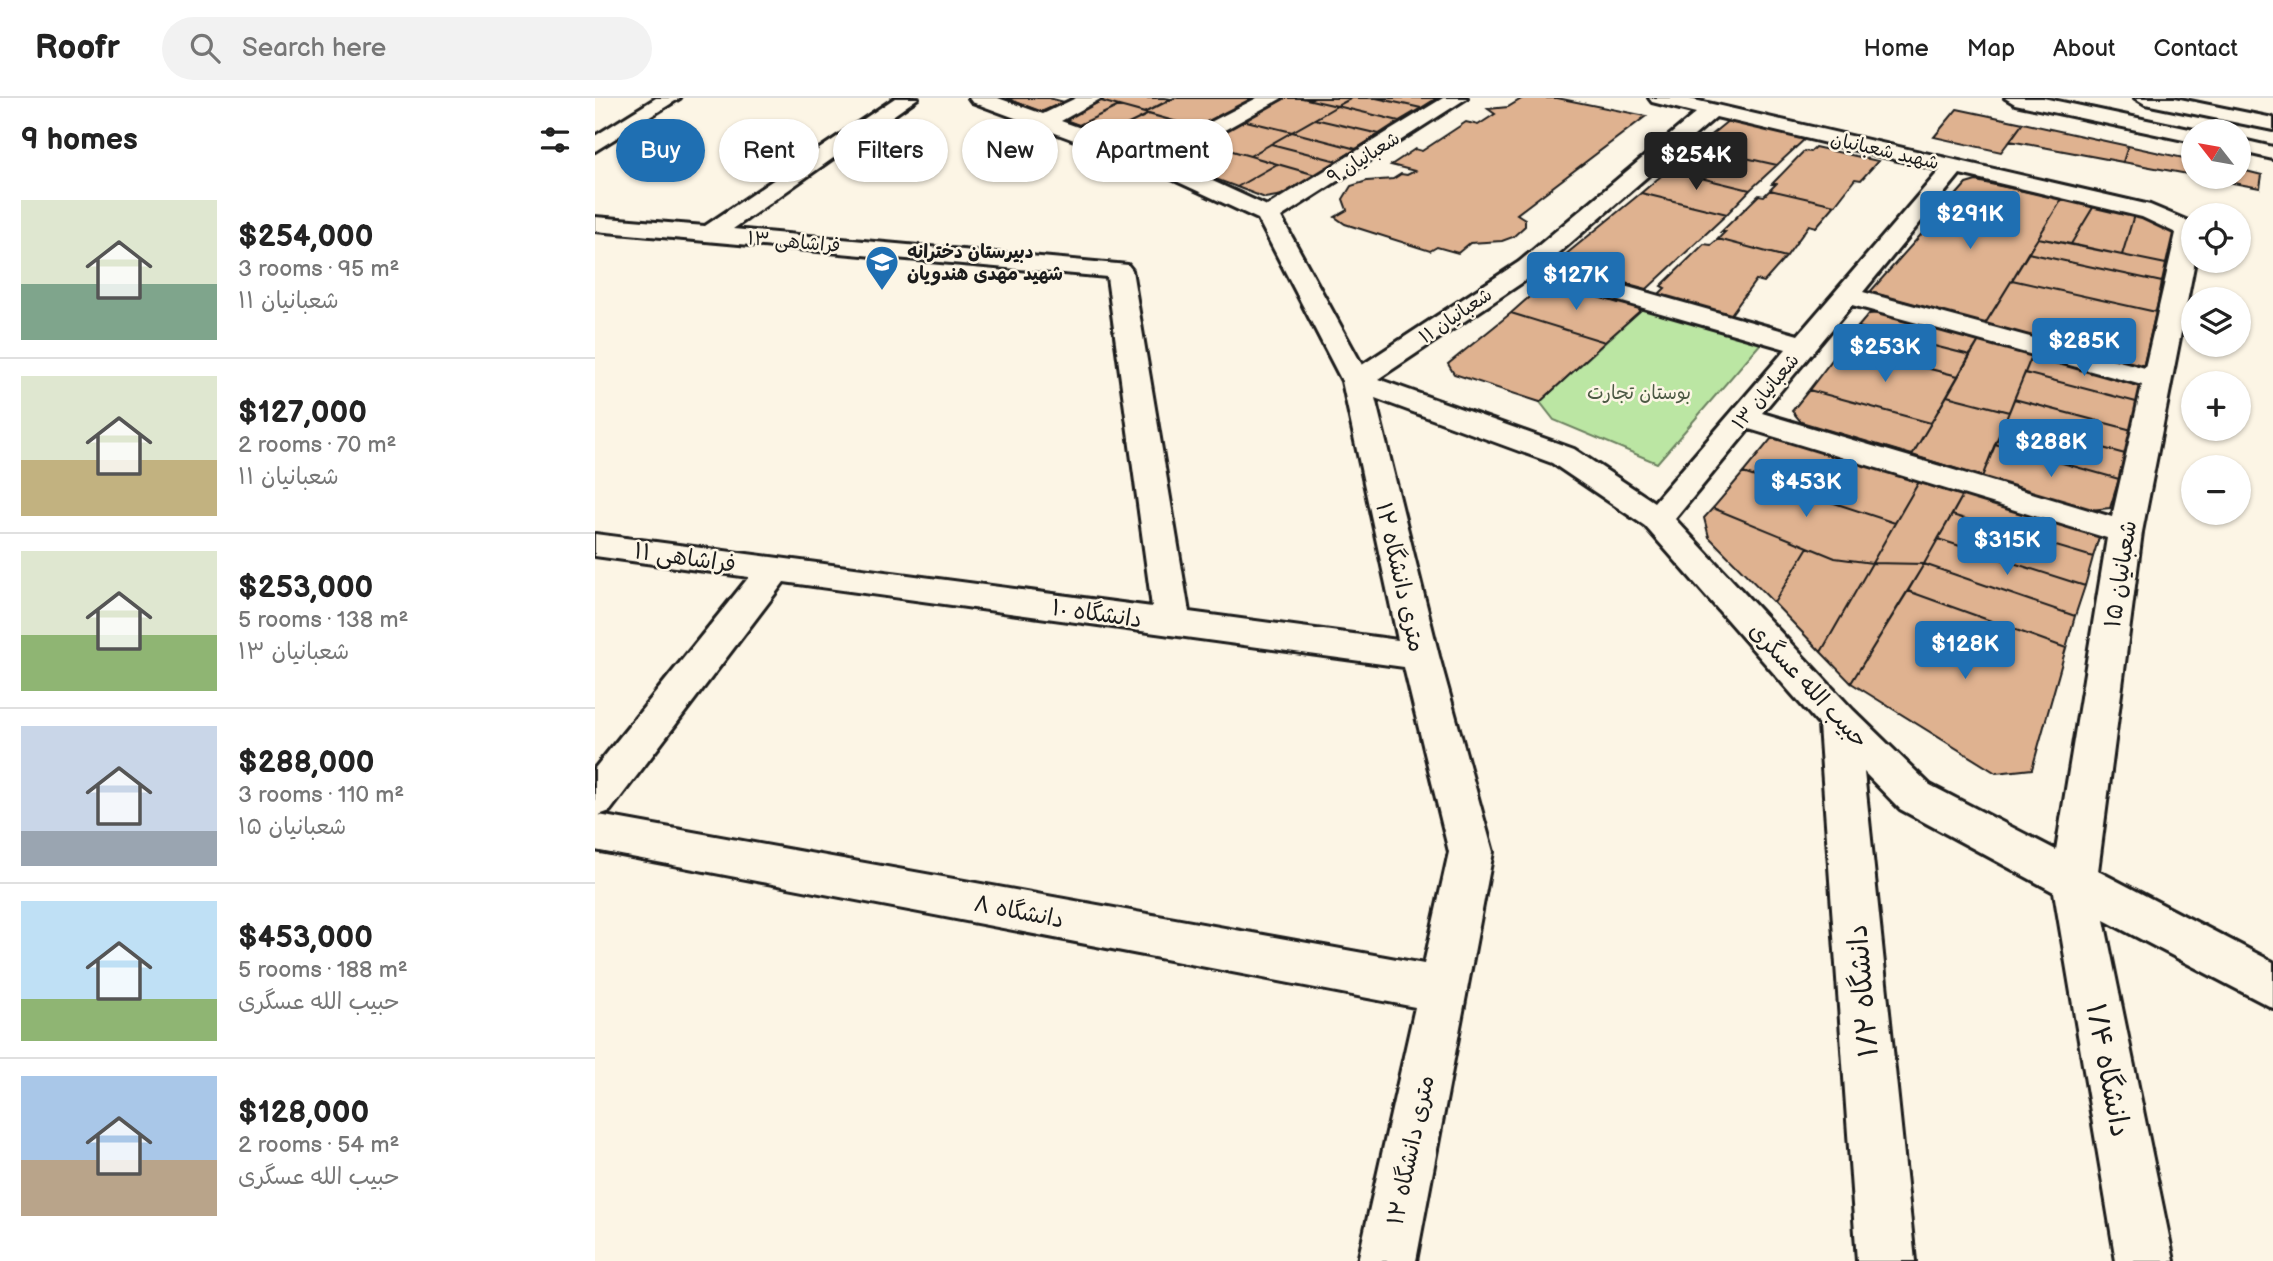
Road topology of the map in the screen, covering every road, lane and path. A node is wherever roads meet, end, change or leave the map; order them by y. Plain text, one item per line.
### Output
1 (670, 98) edge
2 (908, 98) edge
3 (979, 98) edge
4 (1092, 98) edge
5 (1272, 98) edge
6 (1457, 98) edge
7 (1659, 98) edge
8 (2015, 98) edge
9 (2145, 98) edge
10 (1712, 110) junction
11 (1044, 119) edge
12 (1049, 119) edge
13 (1232, 119) edge
14 (2273, 124) edge
15 (2181, 133) edge
16 (595, 145) edge
17 (2251, 148) edge
18 (2273, 153) edge
19 (1954, 167) junction
20 (1196, 182) edge
21 (1268, 215) junction
22 (595, 223) edge
23 (2181, 226) edge
24 (711, 234) junction
25 (1528, 267) junction
26 (2181, 268) edge
27 (1846, 295) junction
28 (1803, 345) junction
29 (2157, 380) junction
30 (1356, 381) junction
31 (1742, 417) junction
32 (1657, 519) junction
33 (2125, 532) junction
34 (595, 545) edge
35 (775, 569) junction
36 (1172, 623) junction
37 (1420, 656) junction
38 (1839, 721) junction
39 (595, 799) edge
40 (595, 832) edge
41 (2074, 880) junction
42 (2273, 986) edge
43 (1443, 990) junction
44 (1387, 1261) edge
45 (1886, 1261) edge
46 (2145, 1261) edge

1 - 16 main road
2 - 24 main road
3 - 11 main road
4 - 12 main road
5 - 13 main road
6 - 21 main road, شعبانیان ۹
7 - 10 main road, شهید شعبانیان
8 - 15 main road
9 - 14 main road
10 - 19 main road, شهید شعبانیان
10 - 25 main road, شعبانیان ۱۱
17 - 18 main road
19 - 23 main road, شهید شعبانیان
19 - 27 main road, شعبانیان ۱۳
20 - 21 main road
21 - 30 main road, ۱۲ متری دانشگاه
22 - 24 main road, فراشاهی ۱۳
24 - 36 main road, فراشاهی ۱۳
25 - 28 main road
25 - 30 main road, شعبانیان ۱۱
26 - 29 main road, شعبانیان ۱۵
27 - 28 main road, شعبانیان ۱۳
27 - 29 main road
28 - 31 main road, شعبانیان ۱۳
29 - 33 main road, شعبانیان ۱۵
30 - 32 main road, حبیب الله عسگری
30 - 37 main road, ۱۲ متری دانشگاه
31 - 32 main road, شعبانیان ۱۳
31 - 33 main road
32 - 38 main road, حبیب الله عسگری
33 - 41 main road, شعبانیان ۱۵
34 - 35 main road, فراشاهی ۱۱
35 - 36 main road, دانشگاه ۱۰
35 - 39 main road
36 - 37 main road, دانشگاه ۱۰
37 - 43 main road, ۱۲ متری دانشگاه
38 - 41 main road, حبیب الله عسگری
38 - 45 main road, دانشگاه ۱/۲
40 - 43 main road, دانشگاه ۸
41 - 42 main road, حبیب الله عسگری
41 - 46 main road, دانشگاه ۱/۴
43 - 44 main road, ۱۲ متری دانشگاه

